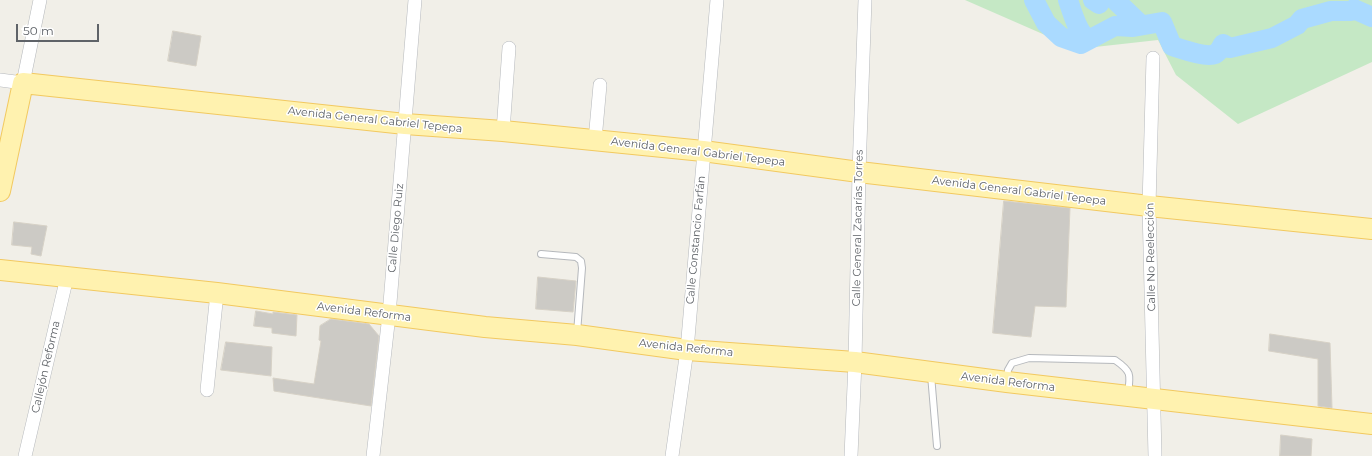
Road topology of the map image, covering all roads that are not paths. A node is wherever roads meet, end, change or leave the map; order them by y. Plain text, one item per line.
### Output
1 (40, 0) edge
2 (415, 0) edge
3 (717, 0) edge
4 (865, 0) edge
5 (509, 48) dead end
6 (1153, 58) dead end
7 (0, 80) edge
8 (23, 83) junction
9 (600, 84) dead end
10 (405, 124) junction
11 (503, 131) junction
12 (595, 140) junction
13 (703, 151) junction
14 (858, 172) junction
15 (0, 191) edge
16 (1149, 206) junction
17 (1372, 229) edge
18 (541, 254) dead end
19 (0, 270) edge
20 (67, 277) junction
21 (217, 293) junction
22 (389, 315) junction
23 (577, 335) junction
24 (687, 350) junction
25 (855, 362) junction
26 (930, 372) junction
27 (1006, 382) junction
28 (207, 390) dead end
29 (1127, 396) junction
30 (1154, 399) junction
31 (1372, 424) edge
32 (937, 446) dead end
33 (24, 456) edge
34 (373, 456) edge
35 (672, 456) edge
36 (851, 456) edge
37 (1155, 456) edge

1 - 8 street
2 - 10 street, Calle Diego Ruiz
3 - 13 street, Calle Constancio Farfán
4 - 14 street, Calle General Zacarías Torres
5 - 11 street
6 - 16 street, Calle No Reelección
7 - 8 street
8 - 10 main road, Avenida General Gabriel Tepepa
8 - 15 main road
9 - 12 street
10 - 11 main road, Avenida General Gabriel Tepepa
10 - 22 street, Calle Diego Ruiz
11 - 12 main road, Avenida General Gabriel Tepepa
12 - 13 main road, Avenida General Gabriel Tepepa
13 - 14 main road, Avenida General Gabriel Tepepa
13 - 24 street, Calle Constancio Farfán
14 - 16 main road, Avenida General Gabriel Tepepa
14 - 25 street, Calle General Zacarías Torres
16 - 17 main road, Avenida General Gabriel Tepepa
16 - 30 street, Calle No Reelección
18 - 23 lane
19 - 20 main road, Avenida Reforma
20 - 21 main road, Avenida Reforma
20 - 33 street, Callejón Reforma
21 - 22 main road, Avenida Reforma
21 - 28 street
22 - 23 main road, Avenida Reforma
22 - 34 street, Calle Diego Ruiz
23 - 24 main road, Avenida Reforma
24 - 25 main road, Avenida Reforma
24 - 35 street, Calle Constancio Farfán
25 - 26 main road, Avenida Reforma
25 - 36 street, Calle General Zacarías Torres
26 - 27 main road, Avenida Reforma
26 - 32 lane
27 - 29 main road, Avenida Reforma
27 - 29 lane
29 - 30 main road, Avenida Reforma
30 - 31 main road, Avenida Reforma
30 - 37 street, Calle No Reelección

